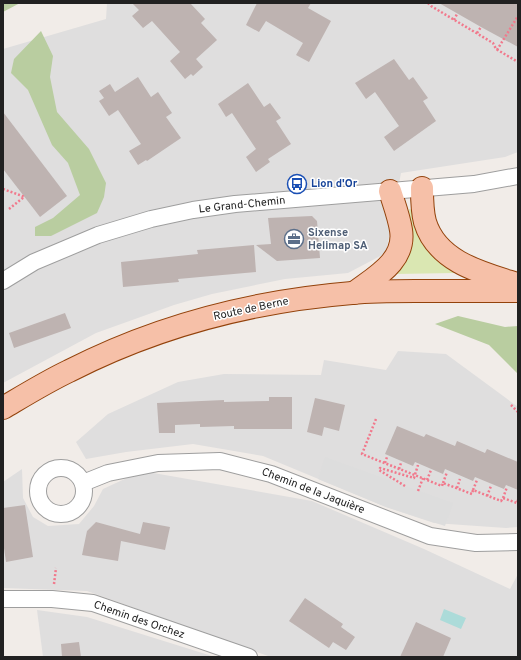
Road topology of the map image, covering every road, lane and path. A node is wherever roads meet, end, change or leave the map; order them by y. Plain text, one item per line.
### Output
1 (428, 3) edge
2 (433, 3) edge
3 (431, 6) junction
4 (457, 14) dead end
5 (518, 16) edge
6 (454, 20) junction
7 (480, 27) dead end
8 (477, 33) junction
9 (498, 50) junction
10 (518, 62) edge
11 (518, 176) edge
12 (422, 188) junction
13 (3, 189) edge
14 (390, 191) junction
15 (9, 209) dead end
16 (3, 281) edge
17 (518, 284) edge
18 (518, 291) edge
19 (354, 292) junction
20 (511, 405) dead end
21 (3, 408) edge
22 (518, 412) edge
23 (376, 419) dead end
24 (387, 457) dead end
25 (384, 463) junction
26 (401, 463) dead end
27 (418, 465) dead end
28 (398, 469) junction
29 (431, 470) dead end
30 (446, 472) dead end
31 (415, 475) junction
32 (423, 478) junction
33 (460, 479) dead end
34 (427, 480) junction
35 (478, 480) dead end
36 (83, 483) dead end
37 (443, 483) junction
38 (405, 486) dead end
39 (491, 486) dead end
40 (507, 487) dead end
41 (457, 488) junction
42 (473, 490) junction
43 (418, 491) dead end
44 (487, 496) junction
45 (503, 498) junction
46 (518, 500) edge
47 (518, 542) edge
48 (3, 598) edge
49 (249, 657) edge

1 - 3 path
2 - 3 path
3 - 6 path
4 - 6 path
5 - 9 path
6 - 8 path
7 - 8 path
8 - 9 path
9 - 10 path
11 - 12 street, Le Grand-Chemin
12 - 14 street, Le Grand-Chemin
12 - 17 main road
13 - 15 path
14 - 16 street, Le Grand-Chemin
14 - 19 main road
18 - 19 main road, Route de Berne
19 - 21 main road, Route de Berne
20 - 22 path
23 - 25 path
24 - 25 path
25 - 28 path
26 - 28 path
27 - 31 path
28 - 31 path
29 - 34 path
30 - 37 path
31 - 32 path
31 - 38 path
32 - 34 path
32 - 43 path
33 - 41 path
34 - 37 path
35 - 42 path
36 - 47 street, Chemin de la Jaquière
37 - 41 path
39 - 44 path
40 - 45 path
41 - 42 path
42 - 44 path
44 - 45 path
45 - 46 path
48 - 49 street, Chemin des Orchez

